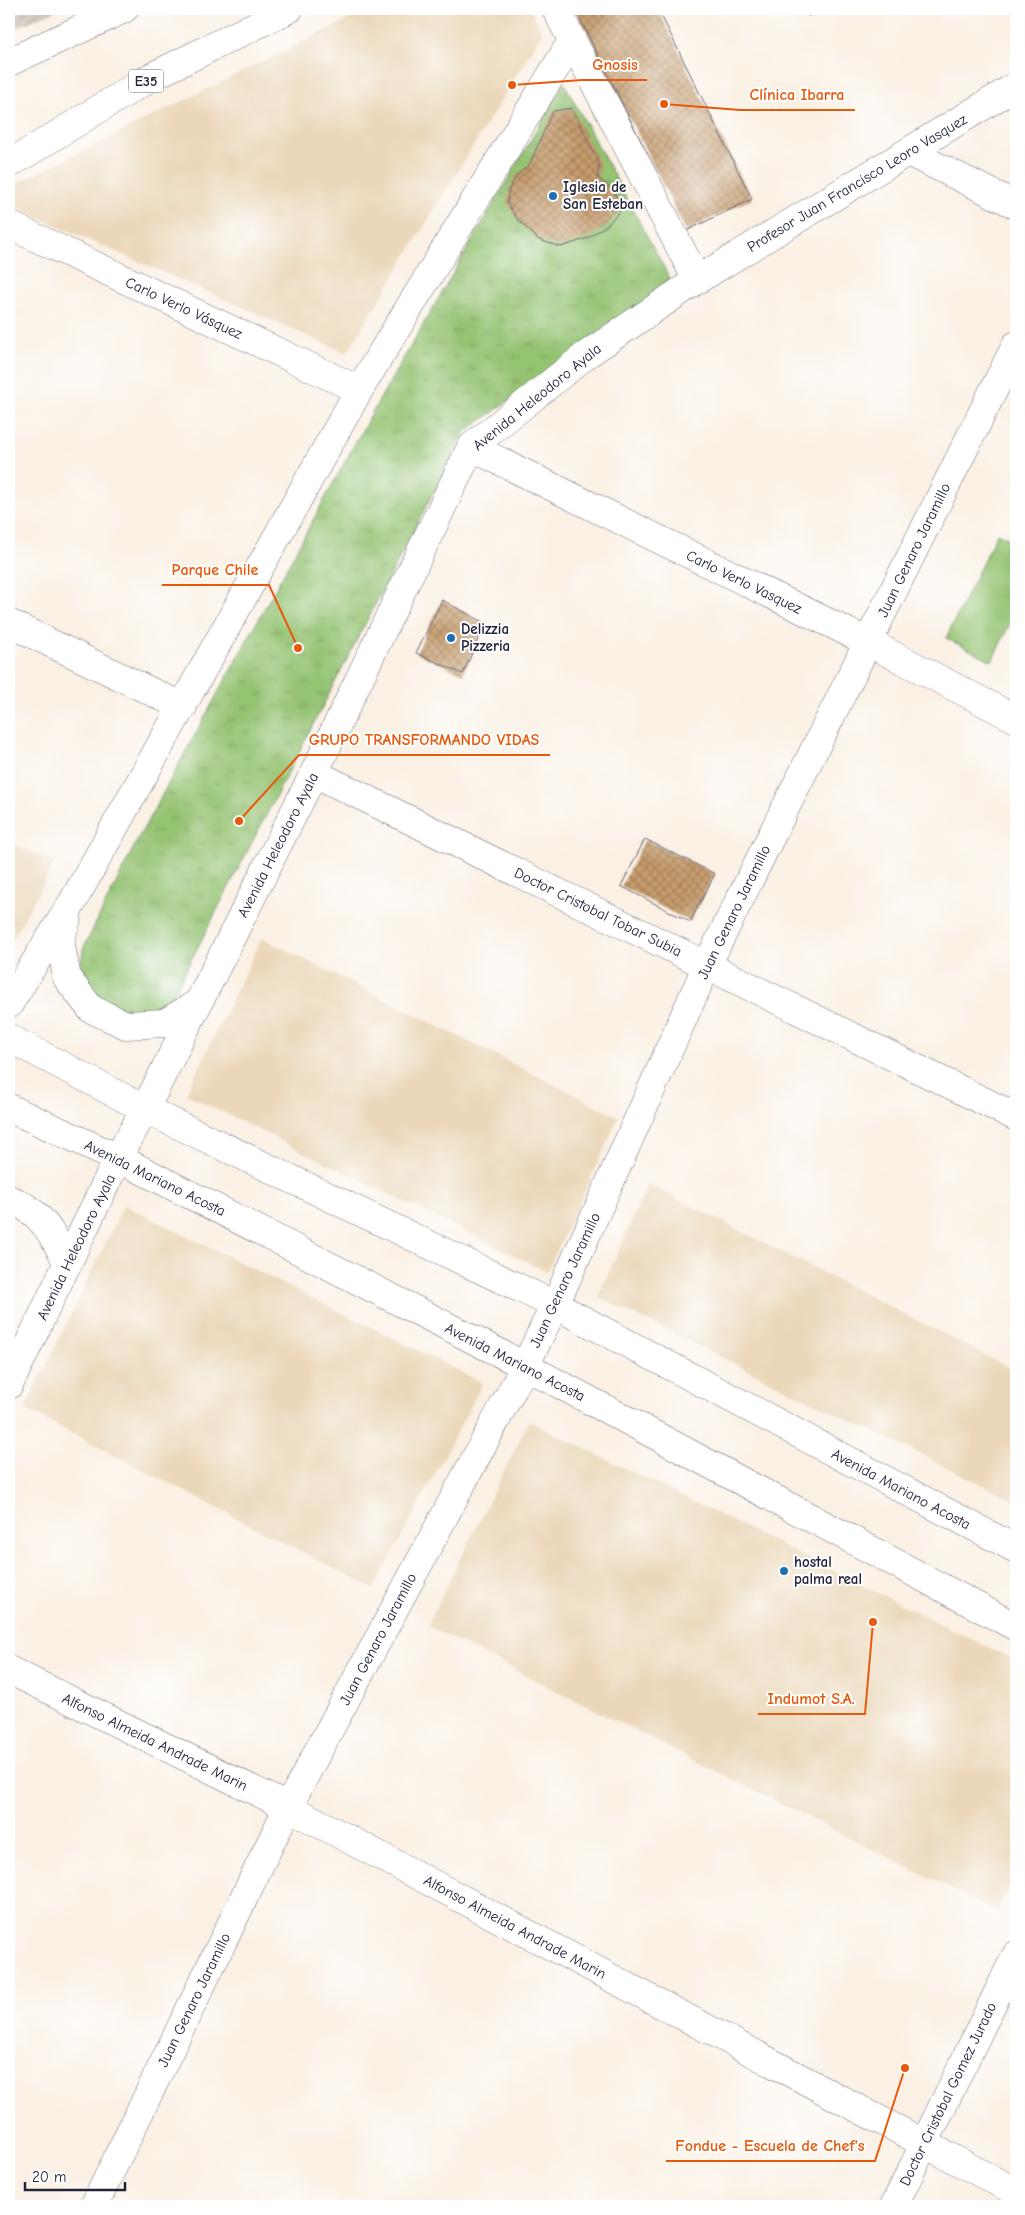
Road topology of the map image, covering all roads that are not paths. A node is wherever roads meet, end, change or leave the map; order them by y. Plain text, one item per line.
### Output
1 (290, 9) edge
2 (556, 9) edge
3 (120, 10) edge
4 (572, 41) junction
5 (9, 62) edge
6 (1016, 86) edge
7 (908, 152) junction
8 (9, 164) edge
9 (1016, 205) edge
10 (9, 225) edge
11 (697, 280) junction
12 (1016, 345) edge
13 (359, 390) junction
14 (471, 447) junction
15 (9, 623) edge
16 (868, 642) junction
17 (183, 707) junction
18 (1016, 720) edge
19 (314, 773) junction
20 (72, 903) junction
21 (707, 965) junction
22 (198, 1003) junction
23 (9, 1004) edge
24 (9, 1038) edge
25 (9, 1108) edge
26 (145, 1109) junction
27 (1016, 1117) edge
28 (118, 1158) junction
29 (9, 1199) edge
30 (68, 1264) junction
31 (555, 1305) junction
32 (525, 1366) junction
33 (9, 1385) edge
34 (1016, 1550) edge
35 (1016, 1627) edge
36 (9, 1670) edge
37 (288, 1807) junction
38 (1016, 1956) edge
39 (924, 2144) junction
40 (1016, 2192) edge
41 (94, 2206) edge
42 (894, 2206) edge

1 - 8 main road, E35
2 - 4 main road
3 - 5 main road
4 - 11 main road
4 - 13 main road
6 - 7 main road, Profesor Juan Francisco Leoro Vasquez
7 - 9 main road
7 - 11 main road, Profesor Juan Francisco Leoro Vasquez
10 - 13 main road, Carlo Verlo Vásquez
11 - 14 main road, Avenida Heleodoro Ayala
12 - 16 main road, Juan Genaro Jaramillo
13 - 17 main road
14 - 16 main road, Carlo Verlo Vasquez
14 - 19 main road, Avenida Heleodoro Ayala
15 - 17 main road
16 - 18 main road, Carlo Verlo Vasquez
16 - 21 main road, Juan Genaro Jaramillo
17 - 20 main road
19 - 21 main road, Doctor Cristobal Tobar Subia
19 - 22 main road, Avenida Heleodoro Ayala
20 - 22 main road
20 - 23 main road
21 - 27 main road, Doctor Cristobal Tobar Subia
21 - 31 main road, Juan Genaro Jaramillo
22 - 26 main road, Avenida Heleodoro Ayala
24 - 26 main road, Avenida Mariano Acosta
25 - 28 main road, Avenida Mariano Acosta
26 - 28 main road, Avenida Heleodoro Ayala
26 - 31 main road, Avenida Mariano Acosta
28 - 30 main road, Avenida Heleodoro Ayala
28 - 32 main road, Avenida Mariano Acosta
29 - 30 main road
30 - 33 main road, Avenida Heleodoro Ayala
31 - 32 main road, Juan Genaro Jaramillo
31 - 34 main road, Avenida Mariano Acosta
32 - 35 main road, Avenida Mariano Acosta
32 - 37 main road, Juan Genaro Jaramillo
36 - 37 main road, Alfonso Almeida Andrade Marin
37 - 39 main road, Alfonso Almeida Andrade Marin
37 - 41 main road, Juan Genaro Jaramillo
38 - 39 main road, Doctor Cristobal Gomez Jurado
39 - 40 main road, Alfonso Almeida Andrade Marin
39 - 42 main road, Doctor Cristobal Gomez Jurado

